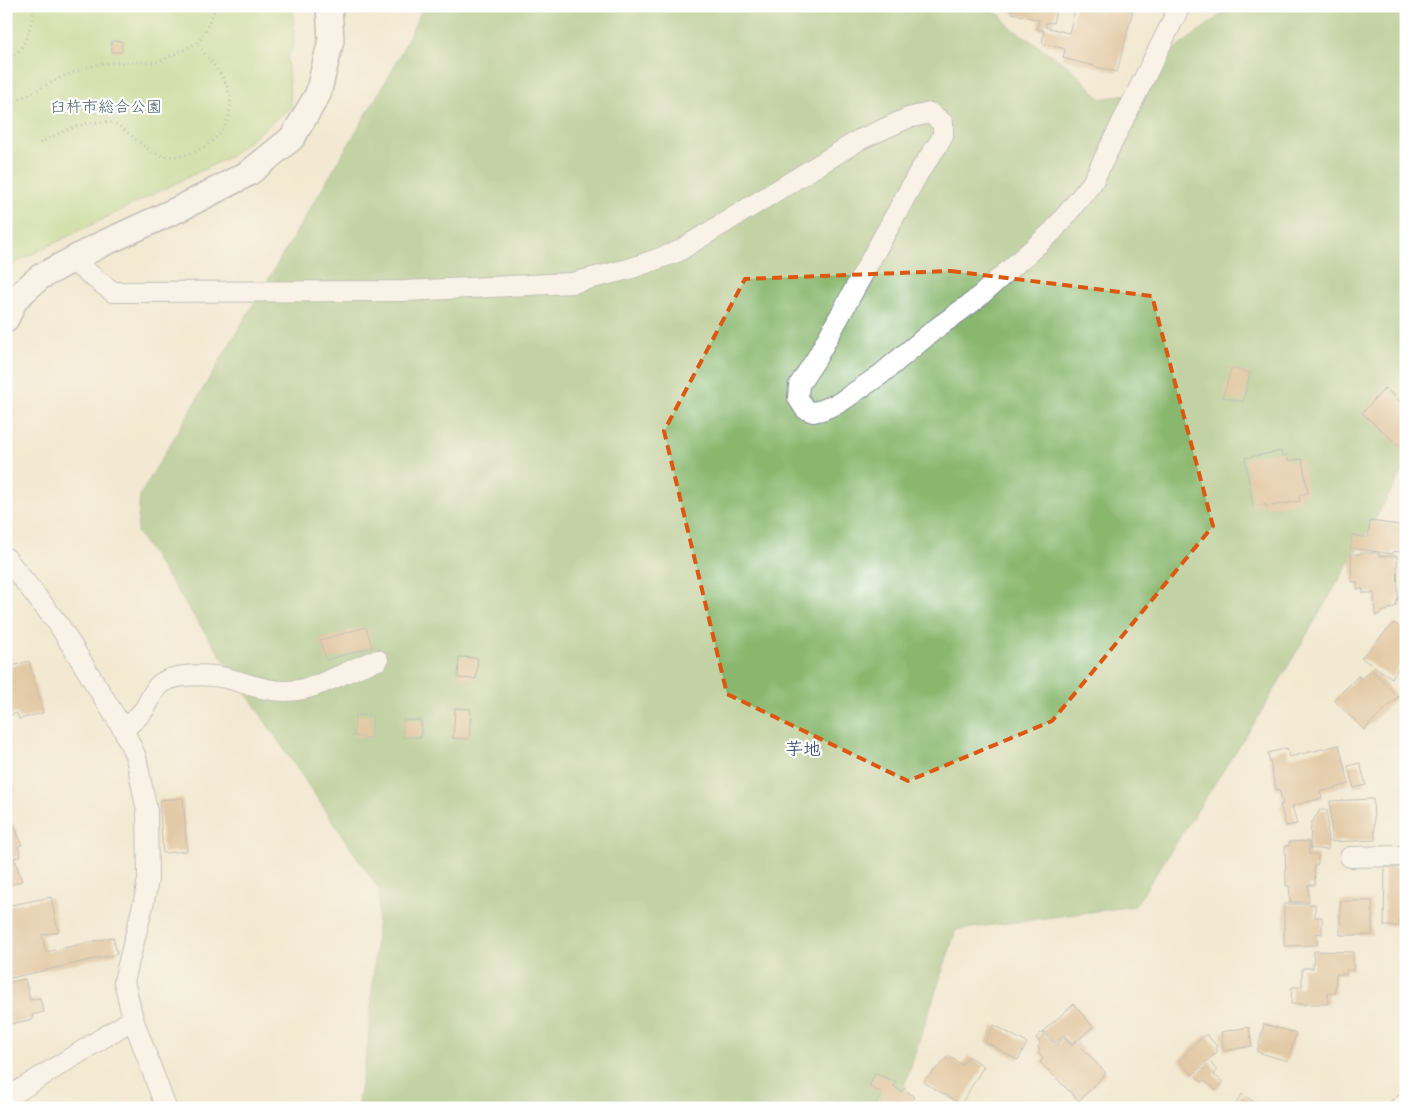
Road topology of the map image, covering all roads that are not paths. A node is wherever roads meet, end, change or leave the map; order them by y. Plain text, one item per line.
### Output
1 (329, 6) edge
2 (1180, 6) edge
3 (71, 260) junction
4 (6, 319) edge
5 (6, 558) edge
6 (378, 660) dead end
7 (123, 730) junction
8 (1406, 856) edge
9 (1350, 857) dead end
10 (133, 1019) junction
11 (10, 1096) dead end
12 (1406, 1102) edge
13 (166, 1108) edge
14 (1398, 1108) edge

1 - 3 street
2 - 3 street
3 - 4 street
5 - 7 street
6 - 7 street
7 - 10 street
8 - 9 street
10 - 11 street
10 - 13 street
12 - 14 street

